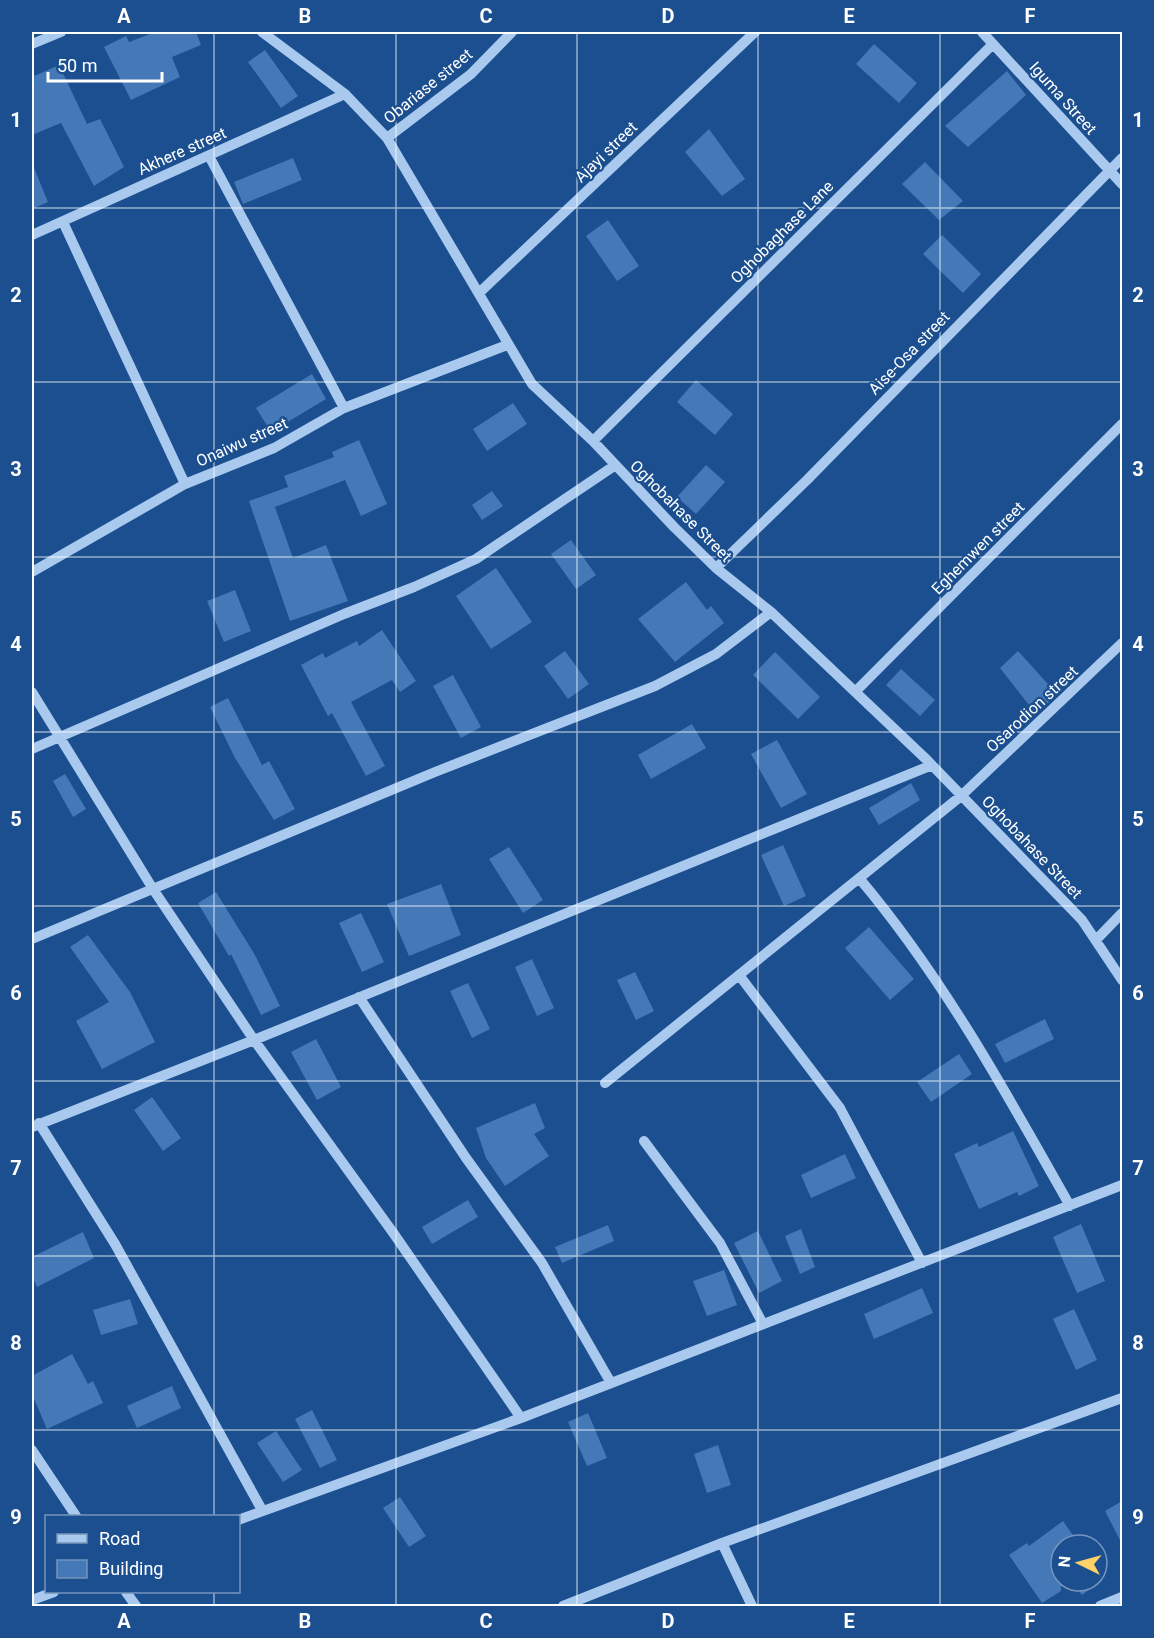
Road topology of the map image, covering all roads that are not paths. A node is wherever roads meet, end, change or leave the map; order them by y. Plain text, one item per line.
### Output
1 (61, 32) edge
2 (264, 32) edge
3 (512, 32) edge
4 (755, 32) edge
5 (982, 32) edge
6 (32, 44) edge
7 (993, 44) junction
8 (345, 94) junction
9 (387, 138) junction
10 (209, 156) junction
11 (1122, 158) edge
12 (1108, 170) junction
13 (1122, 184) edge
14 (63, 222) junction
15 (32, 235) edge
16 (479, 294) junction
17 (507, 345) junction
18 (344, 408) junction
19 (1122, 424) edge
20 (593, 441) junction
21 (614, 466) junction
22 (185, 484) junction
23 (716, 568) junction
24 (32, 572) edge
25 (771, 612) junction
26 (1122, 643) edge
27 (32, 692) edge
28 (855, 692) junction
29 (58, 737) junction
30 (32, 749) edge
31 (932, 765) junction
32 (961, 796) junction
33 (860, 878) junction
34 (153, 889) junction
35 (1122, 913) edge
36 (32, 939) edge
37 (1096, 940) junction
38 (739, 975) junction
39 (1122, 980) edge
40 (359, 997) junction
41 (254, 1040) junction
42 (605, 1083) dead end
43 (35, 1125) edge
44 (644, 1141) dead end
45 (1122, 1185) edge
46 (1070, 1206) junction
47 (922, 1263) junction
48 (763, 1324) junction
49 (611, 1383) junction
50 (1122, 1398) edge
51 (521, 1418) junction
52 (32, 1450) edge
53 (262, 1510) junction
54 (75, 1515) edge
55 (240, 1519) edge
56 (722, 1543) junction
57 (51, 1593) edge
58 (127, 1593) edge
59 (1122, 1597) edge
60 (32, 1600) edge
61 (136, 1606) edge
62 (563, 1606) edge
63 (752, 1606) edge
64 (1100, 1606) edge

1 - 6 street
2 - 8 street, Oghobahase Street
3 - 9 street, Obariase street
4 - 16 street, Ajayi street
5 - 7 street, Iguma Street
7 - 12 street, Iguma Street
7 - 20 street, Oghobaghase Lane
8 - 9 street, Oghobahase Street
8 - 10 street, Akhere street
9 - 16 street, Oghobahase Street
10 - 14 street, Akhere street
10 - 18 street
11 - 12 street, Aise-Osa street
12 - 13 street, Iguma Street
12 - 23 street, Aise-Osa street
14 - 15 street, Akhere street
14 - 22 street
16 - 17 street, Oghobahase Street
17 - 18 street, Onaiwu street
17 - 20 street, Oghobahase Street
18 - 22 street, Onaiwu street
19 - 28 street, Eghemwen street
20 - 21 street, Oghobahase Street
21 - 23 street, Oghobahase Street
21 - 29 street
22 - 24 street, Onaiwu street
23 - 25 street, Oghobahase Street
25 - 28 street, Oghobahase Street
25 - 34 street
26 - 32 street, Osarodion street
27 - 29 street
28 - 31 street, Oghobahase Street
29 - 30 street
29 - 34 street
31 - 32 street, Oghobahase Street
31 - 40 street
32 - 33 street, Osarodion street
32 - 37 street, Oghobahase Street
33 - 38 street, Osarodion street
33 - 46 street
34 - 36 street
34 - 41 street
35 - 37 street
37 - 39 street, Oghobahase Street
38 - 42 street, Osarodion street
38 - 47 street
40 - 41 street
40 - 49 street
41 - 43 street
41 - 51 street
43 - 53 street
44 - 48 street
45 - 46 street
46 - 47 street
47 - 48 street
48 - 49 street
49 - 51 street
50 - 56 street
51 - 53 street
52 - 54 street
53 - 55 street
56 - 62 street
56 - 63 street
57 - 60 street
58 - 61 street
59 - 64 street

